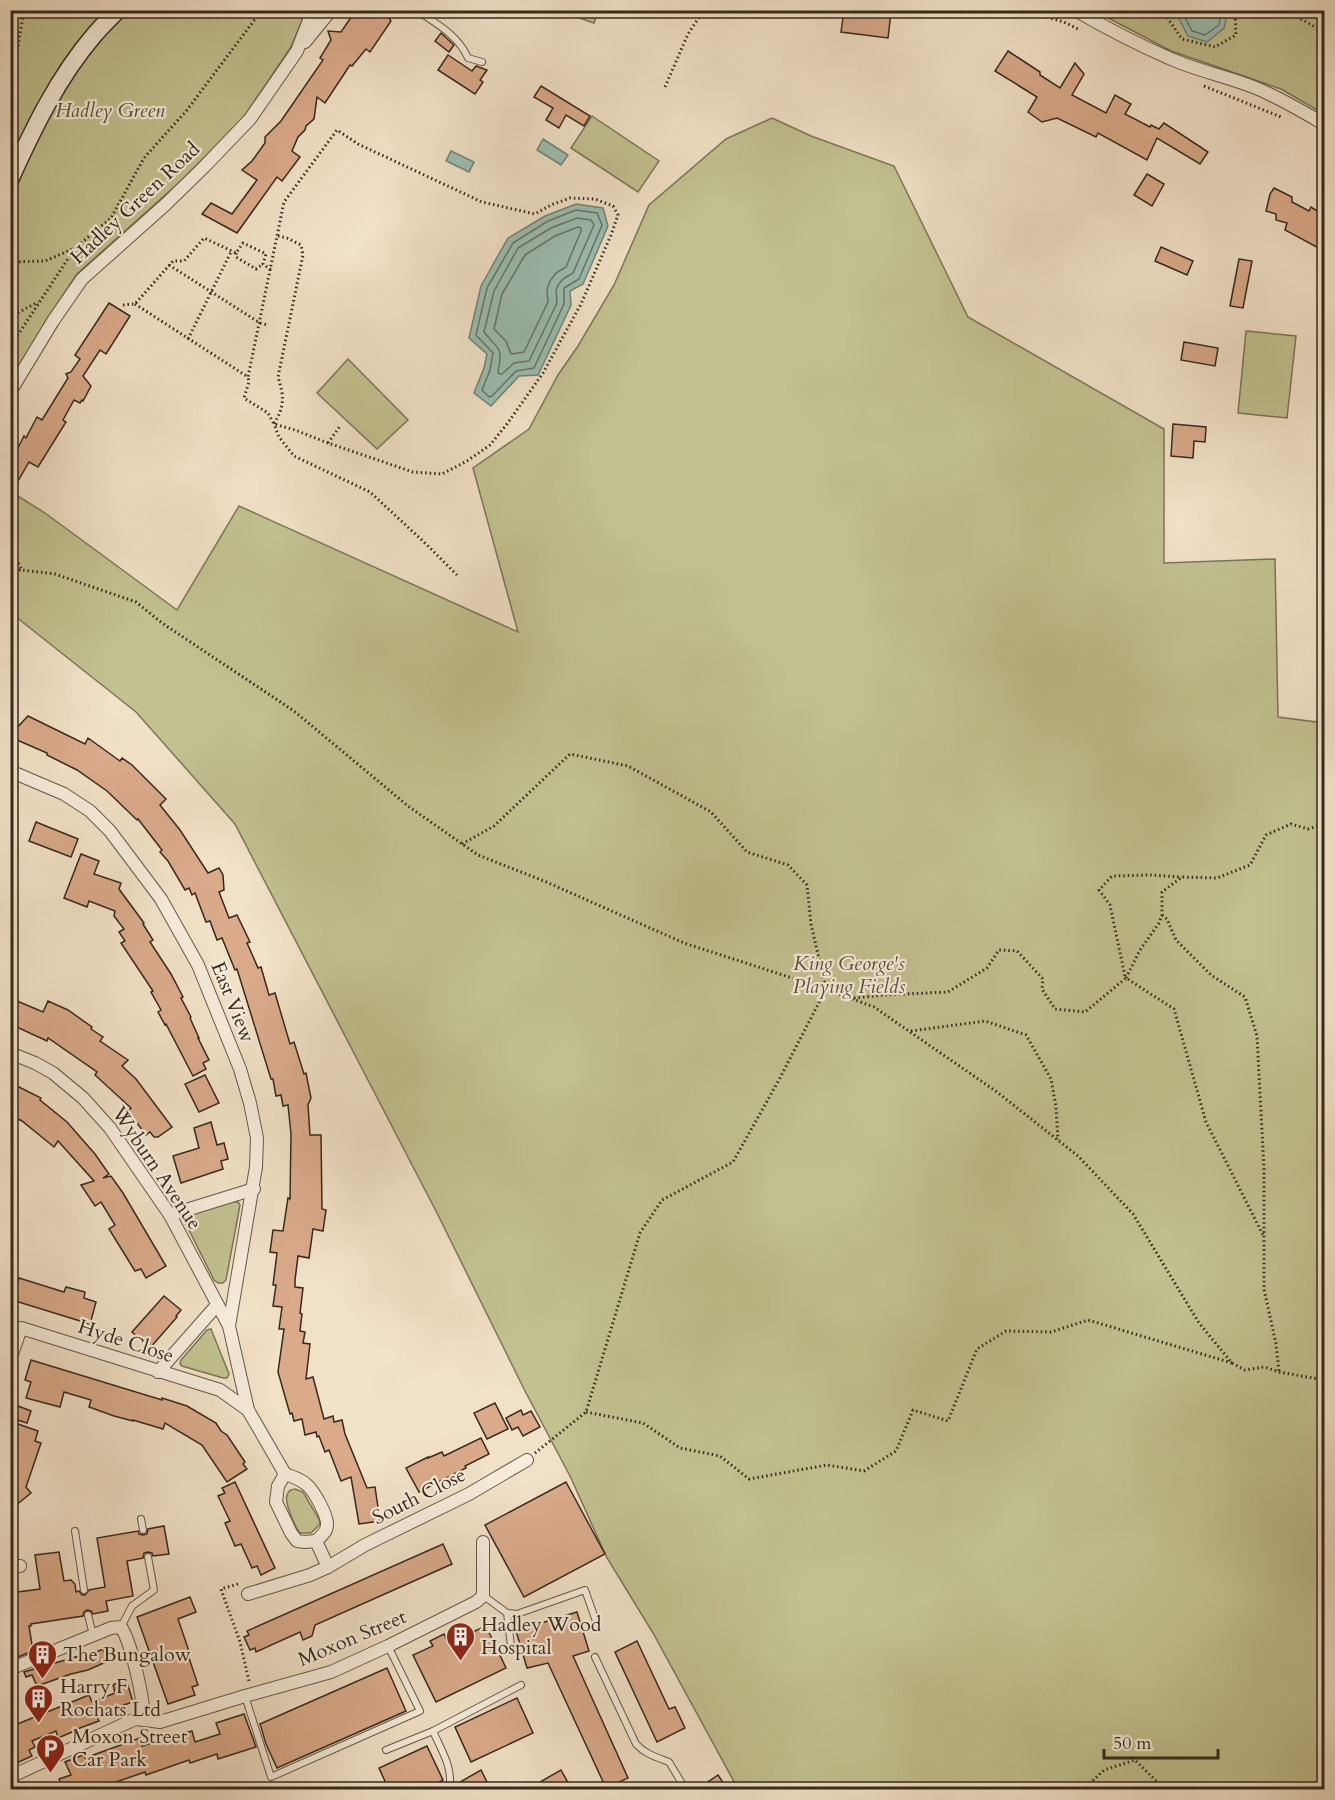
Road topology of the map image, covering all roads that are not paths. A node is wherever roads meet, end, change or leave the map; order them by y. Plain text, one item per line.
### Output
1 (118, 10) edge
2 (313, 10) edge
3 (331, 10) edge
4 (416, 10) edge
5 (1075, 10) edge
6 (297, 51) junction
7 (482, 62) dead end
8 (1324, 124) edge
9 (10, 180) edge
10 (10, 392) edge
11 (10, 771) edge
12 (11, 1055) edge
13 (254, 1190) junction
14 (170, 1215) junction
15 (217, 1305) junction
16 (16, 1326) edge
17 (230, 1326) junction
18 (10, 1360) edge
19 (158, 1372) junction
20 (248, 1410) junction
21 (527, 1460) road end
22 (285, 1474) junction
23 (141, 1519) dead end
24 (143, 1530) dead end
25 (75, 1531) dead end
26 (316, 1541) junction
27 (483, 1542) dead end
28 (148, 1557) dead end
29 (328, 1567) junction
30 (84, 1590) dead end
31 (248, 1594) dead end
32 (483, 1596) junction
33 (507, 1613) junction
34 (88, 1615) dead end
35 (121, 1627) junction
36 (598, 1628) dead end
37 (93, 1635) junction
38 (388, 1646) junction
39 (511, 1646) dead end
40 (595, 1657) dead end
41 (10, 1669) edge
42 (520, 1685) dead end
43 (245, 1696) junction
44 (143, 1720) junction
45 (433, 1731) junction
46 (386, 1750) dead end
47 (10, 1777) edge
48 (449, 1790) edge
49 (686, 1790) edge

1 - 9 street
2 - 6 street, Hadley Green Road
3 - 6 street, Hadley Green Road
4 - 7 lane
5 - 8 street
6 - 10 street, Hadley Green Road
11 - 13 street, East View
12 - 14 street, Wyburn Avenue
13 - 14 street
13 - 17 street, East View
14 - 15 street, Wyburn Avenue
15 - 17 street, Wyburn Avenue
15 - 19 street
16 - 18 street, Hyde Close
16 - 19 street, Hyde Close
17 - 20 street, Wyburn Avenue
19 - 20 street, Hyde Close
20 - 22 street
21 - 29 street, South Close
22 - 26 street
22 - 26 street
23 - 24 lane
25 - 30 lane
26 - 29 street
27 - 32 street
28 - 35 lane
29 - 31 street, South Close
32 - 33 lane
32 - 38 street, Moxon Street
33 - 36 lane
33 - 39 lane
34 - 37 lane
35 - 37 street
35 - 44 street
37 - 41 street
38 - 43 street, Moxon Street
38 - 43 lane
40 - 49 lane
42 - 45 lane
43 - 44 street, Moxon Street
44 - 47 street, Moxon Street
45 - 46 lane
45 - 48 lane

